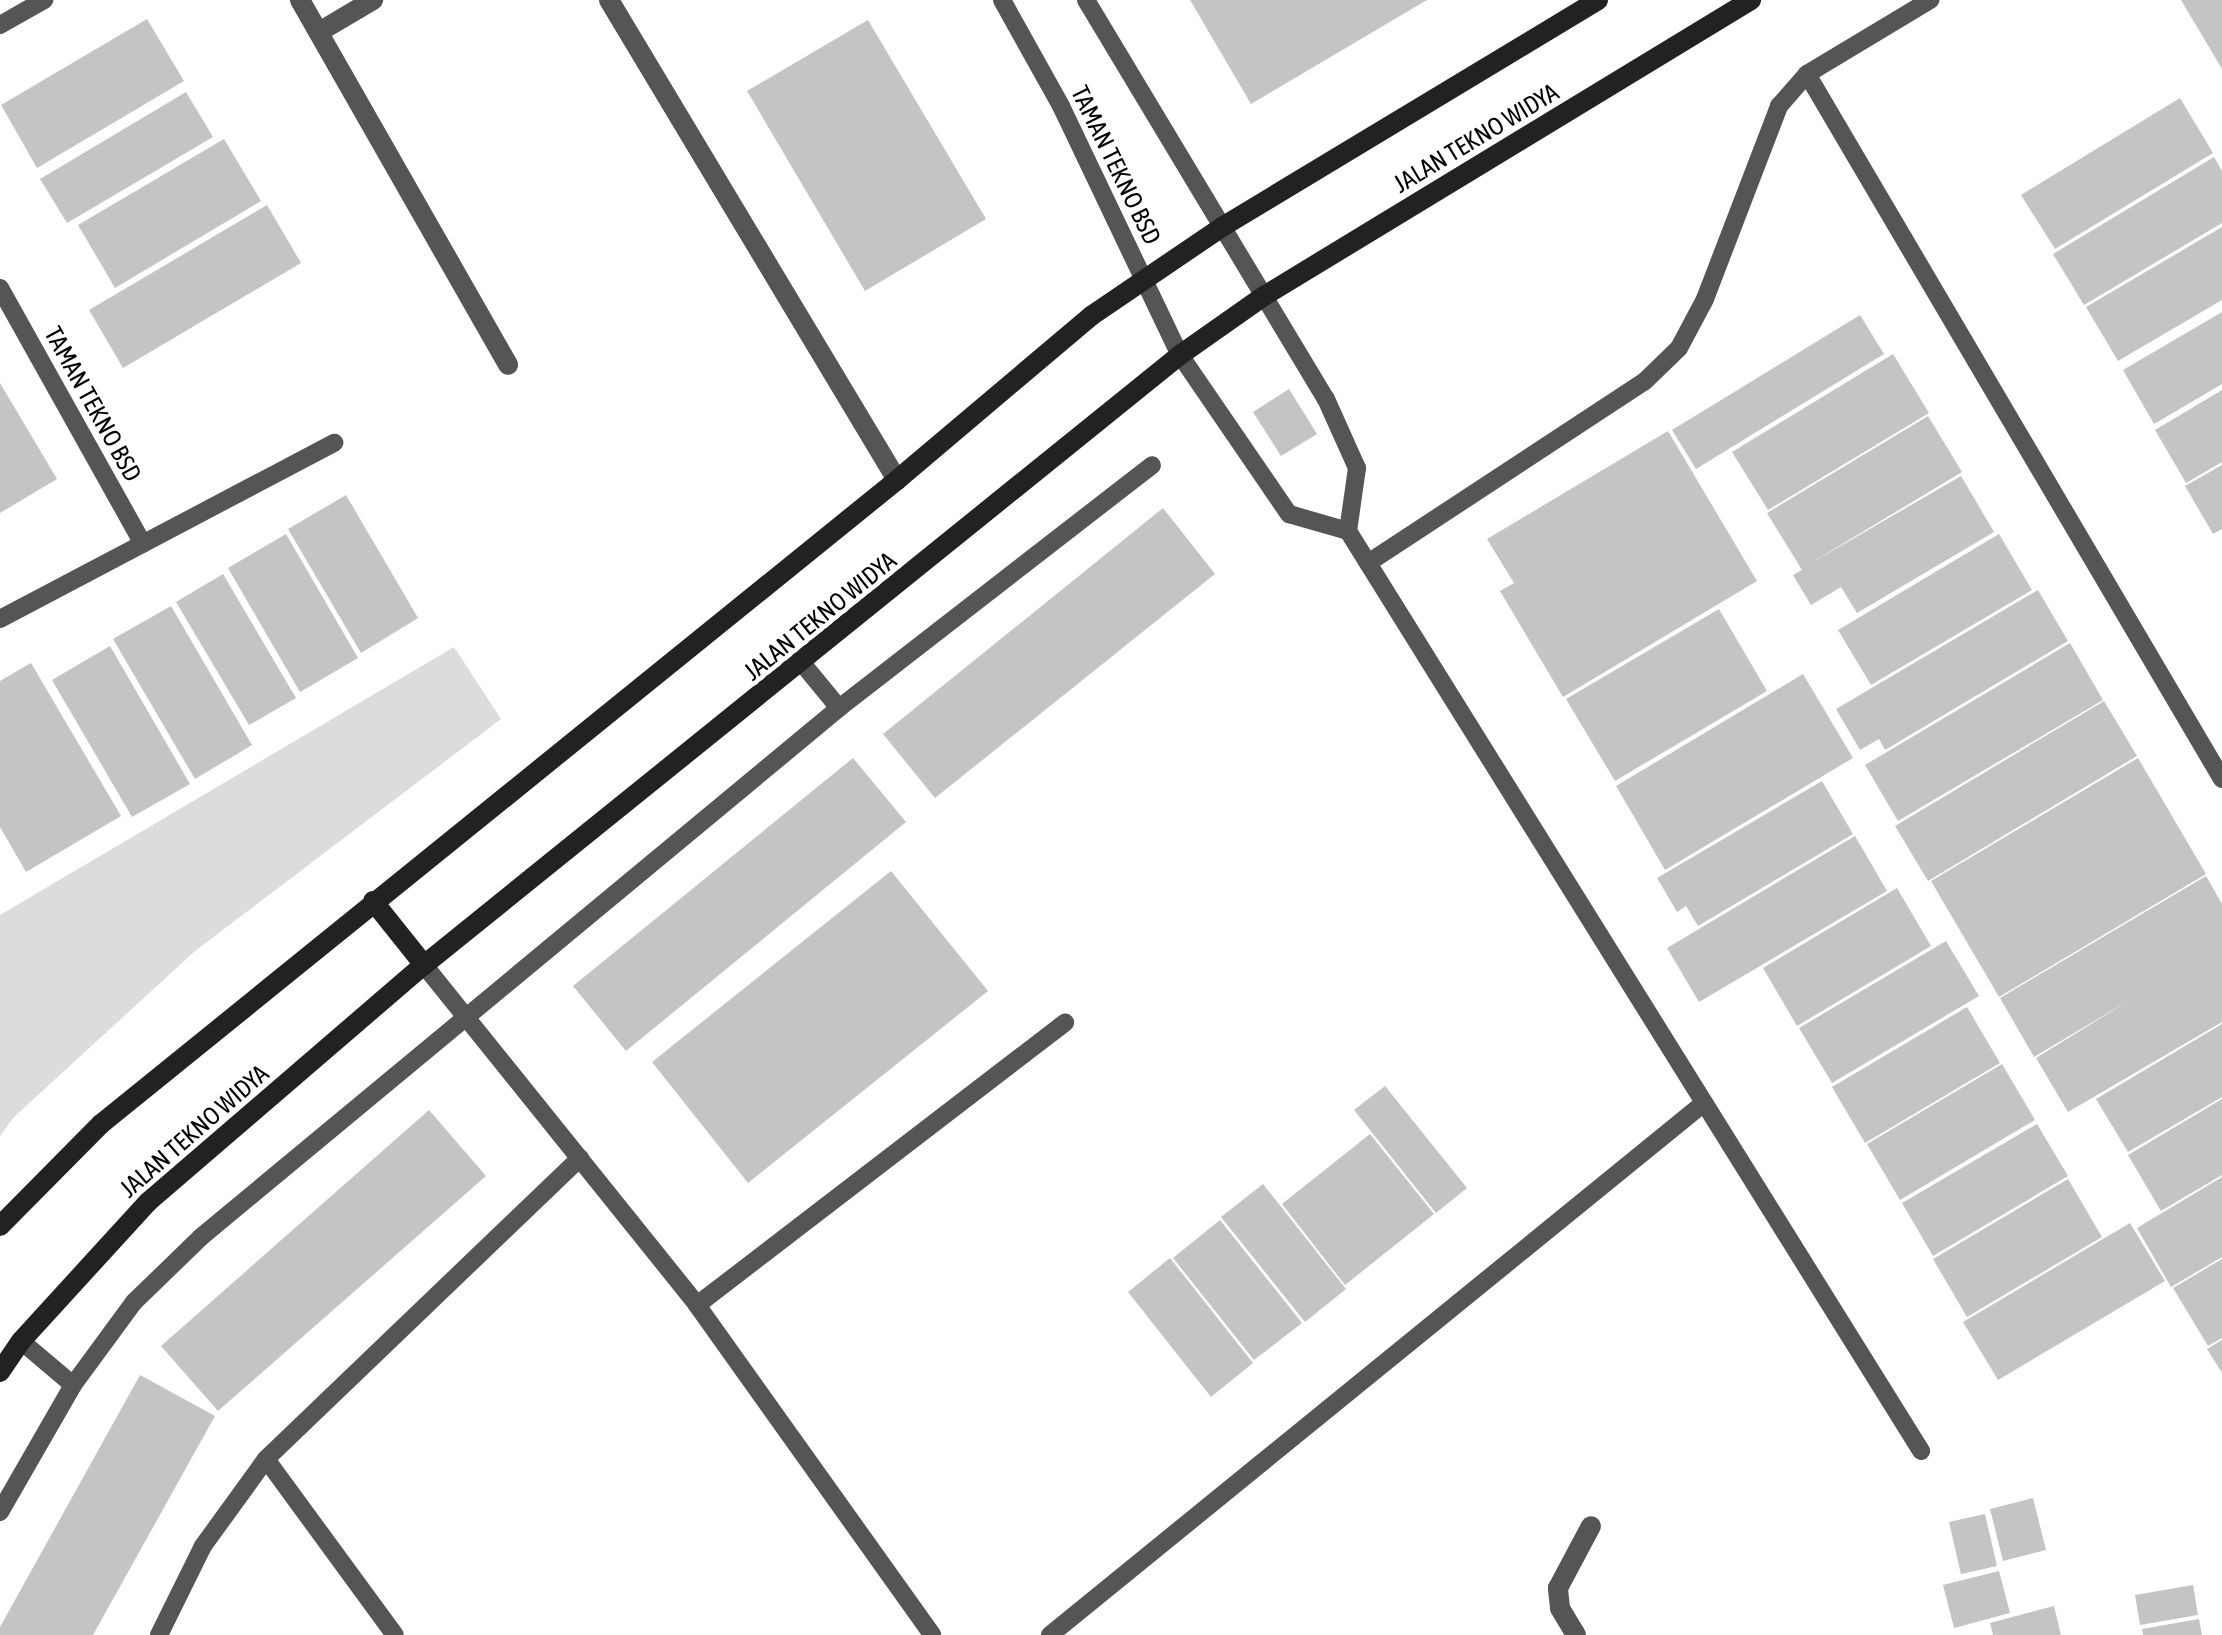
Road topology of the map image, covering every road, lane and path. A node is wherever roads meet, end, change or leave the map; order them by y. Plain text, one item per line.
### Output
1 (44, 0) edge
2 (300, 0) edge
3 (373, 0) edge
4 (609, 0) edge
5 (1002, 0) edge
6 (1086, 0) edge
7 (1598, 0) edge
8 (1751, 0) edge
9 (1930, 0) edge
10 (0, 24) edge
11 (319, 32) junction
12 (1807, 74) junction
13 (1222, 226) junction
14 (1144, 279) junction
15 (0, 288) edge
16 (1264, 296) junction
17 (1180, 354) junction
18 (508, 365) dead end
19 (334, 443) dead end
20 (1152, 465) dead end
21 (897, 480) junction
22 (1348, 531) junction
23 (142, 544) junction
24 (1368, 563) junction
25 (0, 619) edge
26 (802, 663) junction
27 (840, 708) junction
28 (2222, 778) edge
29 (372, 900) junction
30 (424, 965) junction
31 (467, 1021) junction
32 (1064, 1023) dead end
33 (1704, 1103) junction
34 (580, 1158) junction
35 (0, 1226) edge
36 (697, 1305) junction
37 (21, 1341) junction
38 (0, 1372) edge
39 (73, 1385) junction
40 (1921, 1451) dead end
41 (266, 1459) junction
42 (0, 1512) edge
43 (1591, 1526) dead end
44 (160, 1635) edge
45 (395, 1635) edge
46 (932, 1635) edge
47 (1050, 1635) edge
48 (1576, 1635) edge

1 - 10 lane
2 - 11 street
3 - 11 street
4 - 21 street
5 - 14 lane, TAMAN TEKNO BSD
6 - 13 lane, TAMAN TEKNO BSD
7 - 13 main road
8 - 16 main road, JALAN TEKNO WIDYA
9 - 12 lane
11 - 18 street
12 - 24 lane
12 - 28 lane
13 - 14 main road
13 - 16 lane, TAMAN TEKNO BSD
14 - 17 lane, TAMAN TEKNO BSD
14 - 21 main road
15 - 23 lane, TAMAN TEKNO BSD
16 - 17 main road, JALAN TEKNO WIDYA
16 - 22 lane, TAMAN TEKNO BSD
17 - 22 lane, TAMAN TEKNO BSD
17 - 26 main road, JALAN TEKNO WIDYA
19 - 23 lane
20 - 27 lane
21 - 29 main road
22 - 24 lane
23 - 25 lane
24 - 33 lane
26 - 27 lane
26 - 30 main road, JALAN TEKNO WIDYA
27 - 31 lane
29 - 30 main road
29 - 35 main road
30 - 31 lane
30 - 37 main road, JALAN TEKNO WIDYA
31 - 34 lane
31 - 39 lane
32 - 36 lane
33 - 40 lane
33 - 47 lane
34 - 36 lane
34 - 41 lane
36 - 46 lane
37 - 38 main road, JALAN TEKNO WIDYA
37 - 39 lane
39 - 42 lane
41 - 44 lane
41 - 45 lane
43 - 48 street

